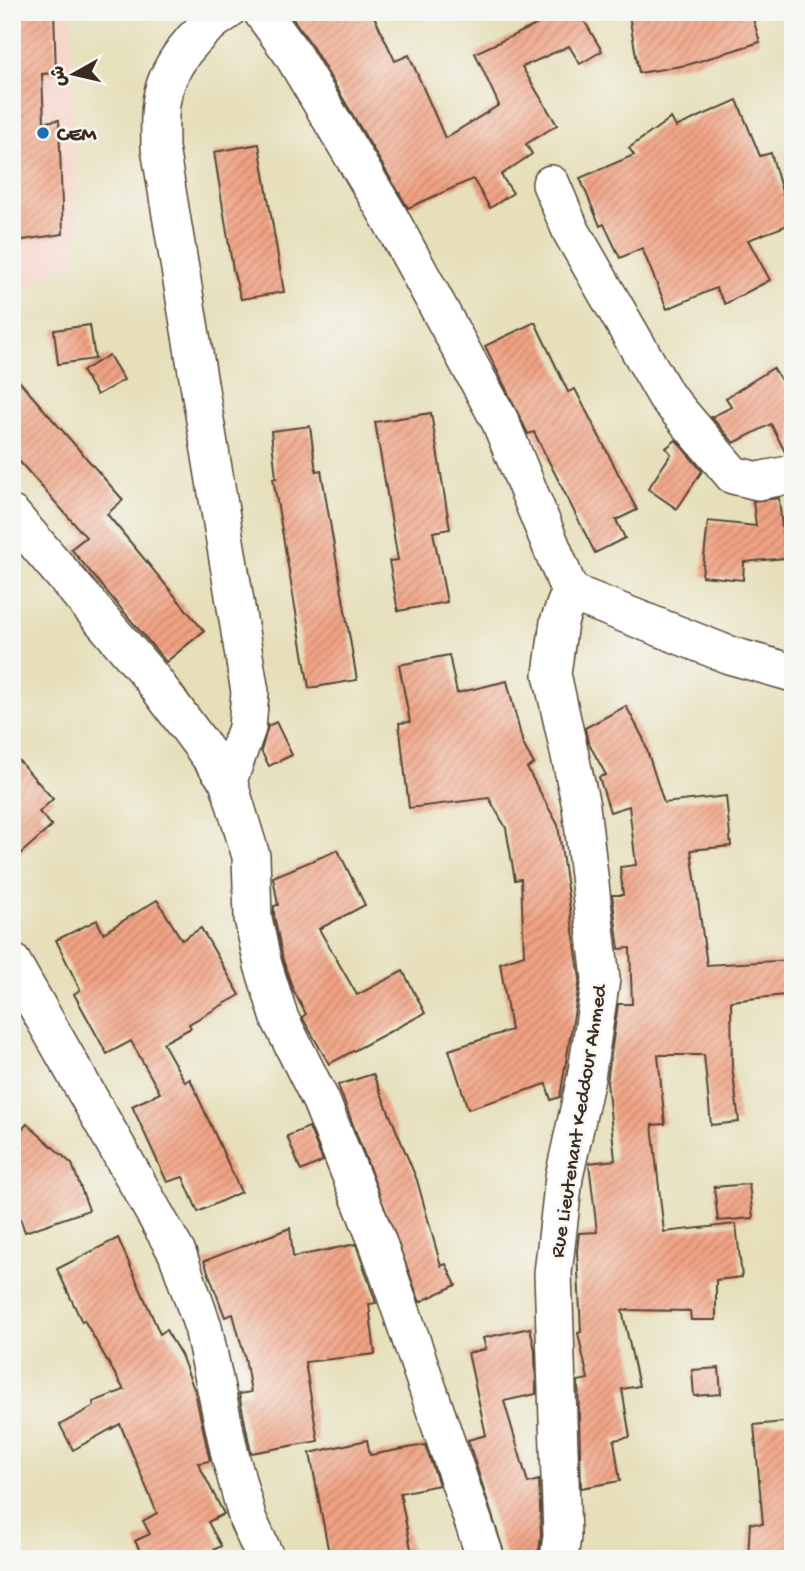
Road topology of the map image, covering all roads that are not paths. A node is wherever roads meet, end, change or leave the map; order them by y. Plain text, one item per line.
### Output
1 (226, 12) edge
2 (262, 12) edge
3 (551, 184) dead end
4 (793, 474) edge
5 (12, 515) edge
6 (570, 592) junction
7 (793, 673) edge
8 (228, 780) junction
9 (12, 962) edge
10 (266, 1559) edge
11 (486, 1559) edge
12 (559, 1559) edge

1 - 8 street
2 - 6 street
3 - 4 street
5 - 8 street
6 - 7 street
6 - 12 street, Rue Lieutenant Keddour Ahmed
8 - 11 street
9 - 10 street

